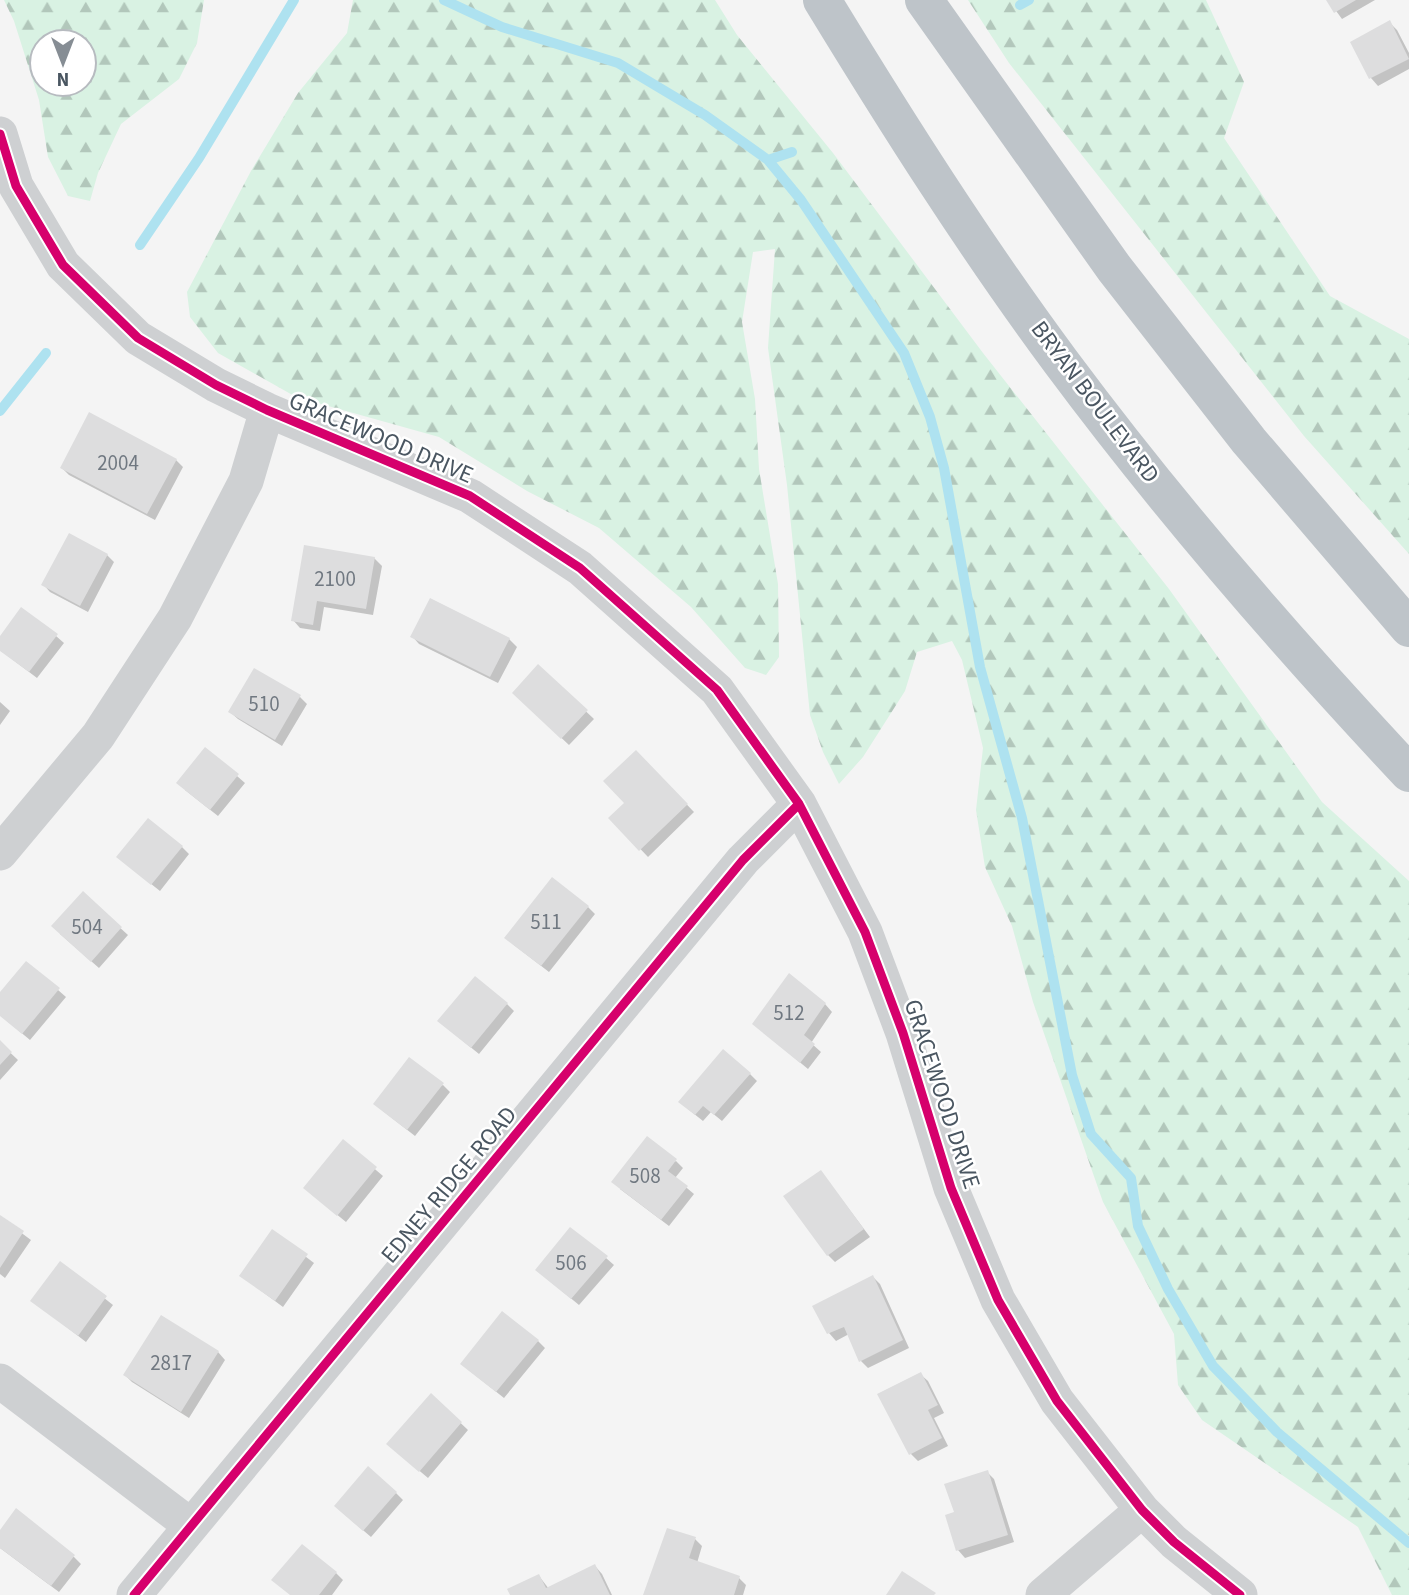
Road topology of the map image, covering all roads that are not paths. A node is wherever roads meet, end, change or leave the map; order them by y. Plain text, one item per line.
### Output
1 (822, 0) edge
2 (924, 0) edge
3 (0, 134) edge
4 (267, 410) junction
5 (1409, 628) edge
6 (1409, 773) edge
7 (799, 804) junction
8 (0, 853) edge
9 (0, 1381) edge
10 (1142, 1510) junction
11 (190, 1525) junction
12 (134, 1595) edge
13 (1042, 1595) edge
14 (1240, 1595) edge

1 - 6 highway, BRYAN BOULEVARD
2 - 5 highway
3 - 4 street, GRACEWOOD DRIVE
4 - 7 street, GRACEWOOD DRIVE
4 - 8 street
7 - 10 street, GRACEWOOD DRIVE
7 - 11 street, EDNEY RIDGE ROAD
9 - 11 street
10 - 13 street
10 - 14 street, GRACEWOOD DRIVE
11 - 12 street, EDNEY RIDGE ROAD

